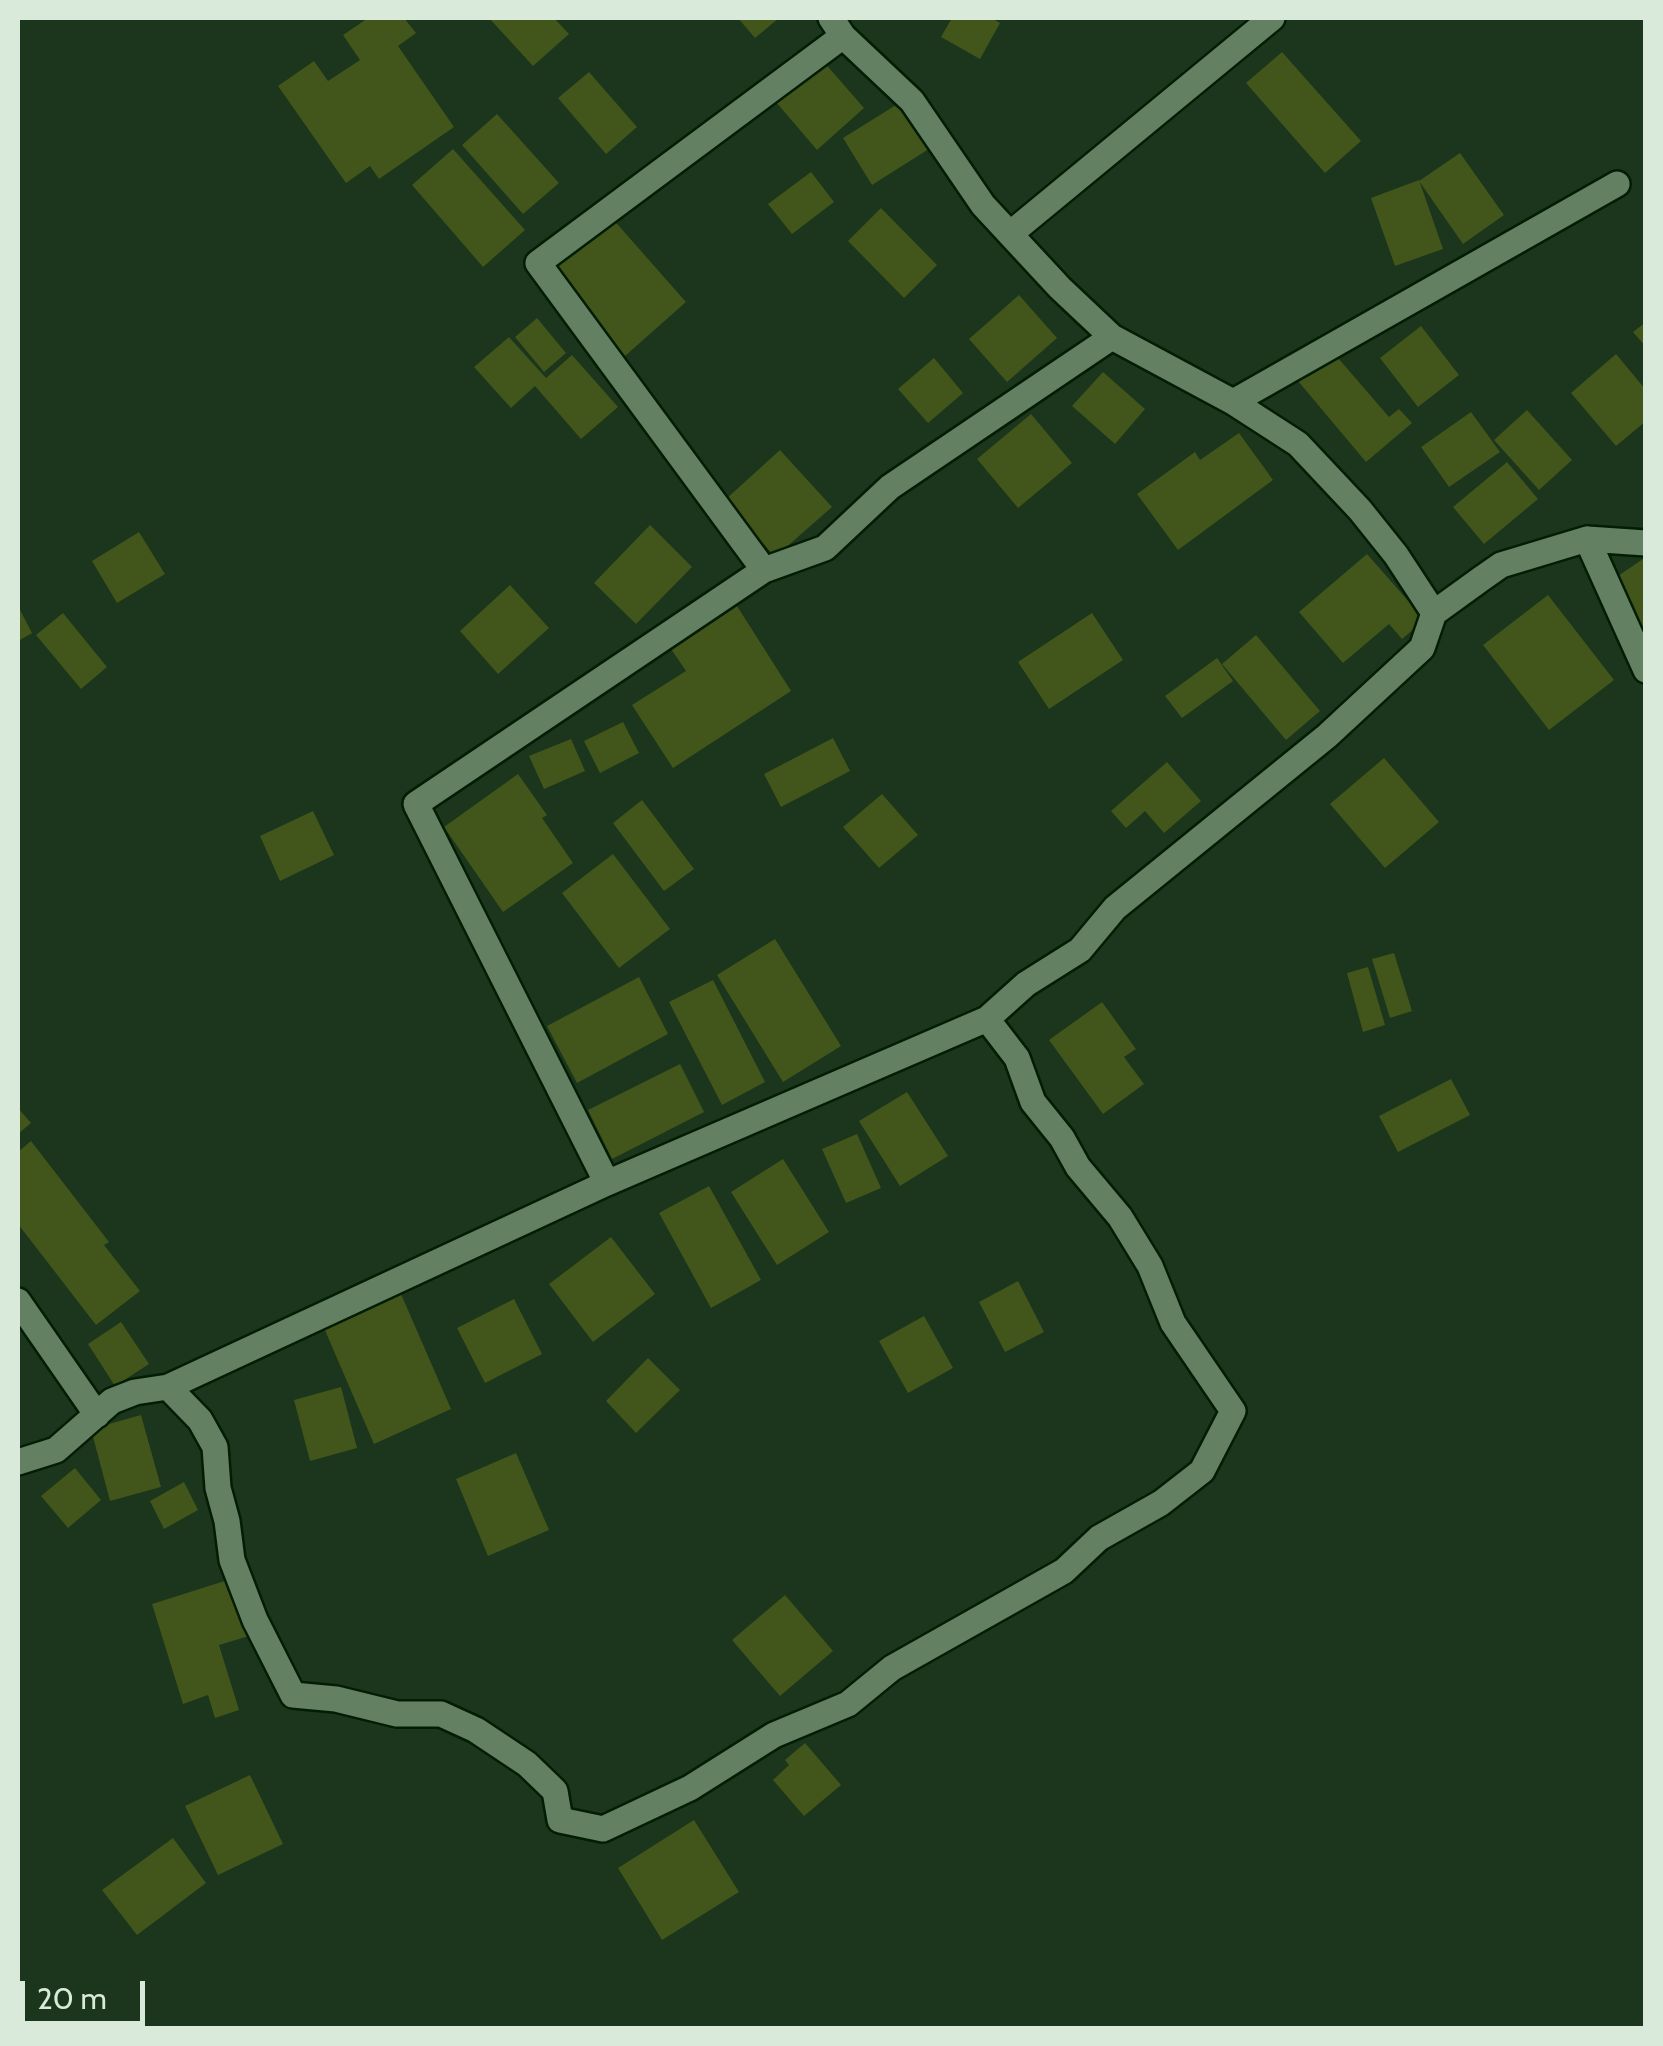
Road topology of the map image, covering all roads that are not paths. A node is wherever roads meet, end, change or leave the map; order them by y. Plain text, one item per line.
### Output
1 (1272, 18) edge
2 (836, 27) edge
3 (1617, 184) dead end
4 (1010, 234) junction
5 (1112, 337) junction
6 (1233, 402) junction
7 (1587, 540) junction
8 (1646, 543) edge
9 (764, 570) junction
10 (1434, 613) junction
11 (1646, 670) edge
12 (987, 1019) junction
13 (608, 1183) junction
14 (18, 1301) edge
15 (168, 1387) junction
16 (97, 1415) junction
17 (18, 1462) edge

1 - 4 street
2 - 4 street
2 - 9 street
3 - 6 street
4 - 5 street
5 - 6 street
5 - 9 street
6 - 10 street
7 - 8 street
7 - 10 street
7 - 11 street
9 - 13 street
10 - 12 street
12 - 13 street
12 - 15 street
13 - 15 street
14 - 16 street
15 - 16 street
16 - 17 street

